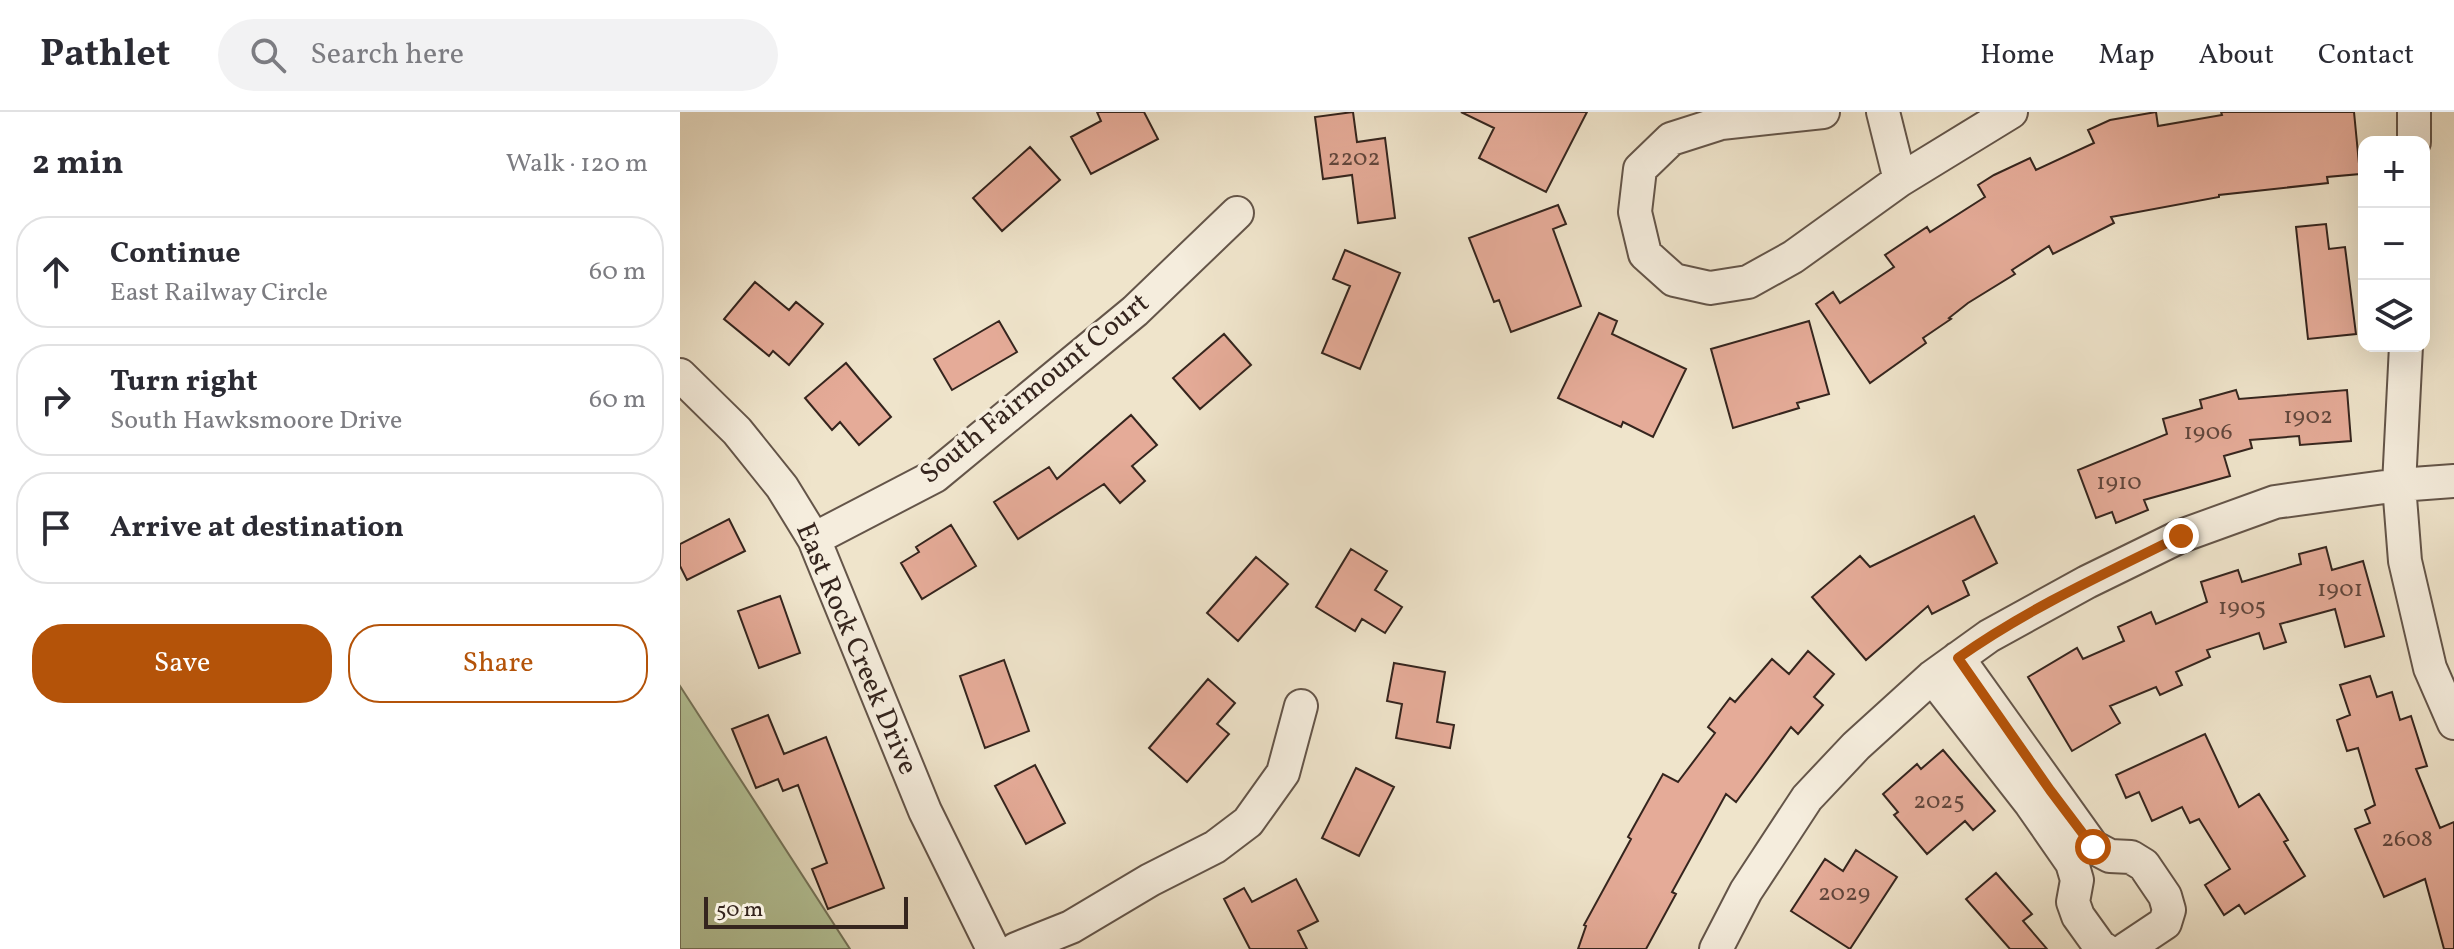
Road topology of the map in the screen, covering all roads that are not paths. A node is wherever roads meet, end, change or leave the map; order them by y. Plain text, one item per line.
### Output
1 (1823, 112) edge
2 (1883, 112) edge
3 (2011, 112) edge
4 (2414, 112) edge
5 (2414, 136) edge
6 (1900, 180) junction
7 (1237, 213) dead end
8 (2406, 352) edge
9 (680, 375) edge
10 (2454, 481) edge
11 (2399, 485) junction
12 (814, 539) junction
13 (1958, 658) junction
14 (1932, 677) junction
15 (1301, 706) dead end
16 (2454, 723) edge
17 (2041, 797) junction
18 (2110, 856) junction
19 (2077, 880) junction
20 (993, 949) edge
21 (1016, 949) edge
22 (1716, 949) edge
23 (2104, 949) edge
24 (2126, 949) edge

1 - 6 street
2 - 6 street
3 - 6 street
4 - 5 street
7 - 12 street, South Fairmount Court
8 - 11 street
9 - 12 street, East Rock Creek Drive
10 - 11 street
11 - 13 street
11 - 16 street
12 - 20 street, East Rock Creek Drive
13 - 14 street
13 - 17 street
14 - 17 street
14 - 22 street
15 - 21 street
17 - 18 street
17 - 19 street
18 - 19 street
18 - 24 street
19 - 23 street

